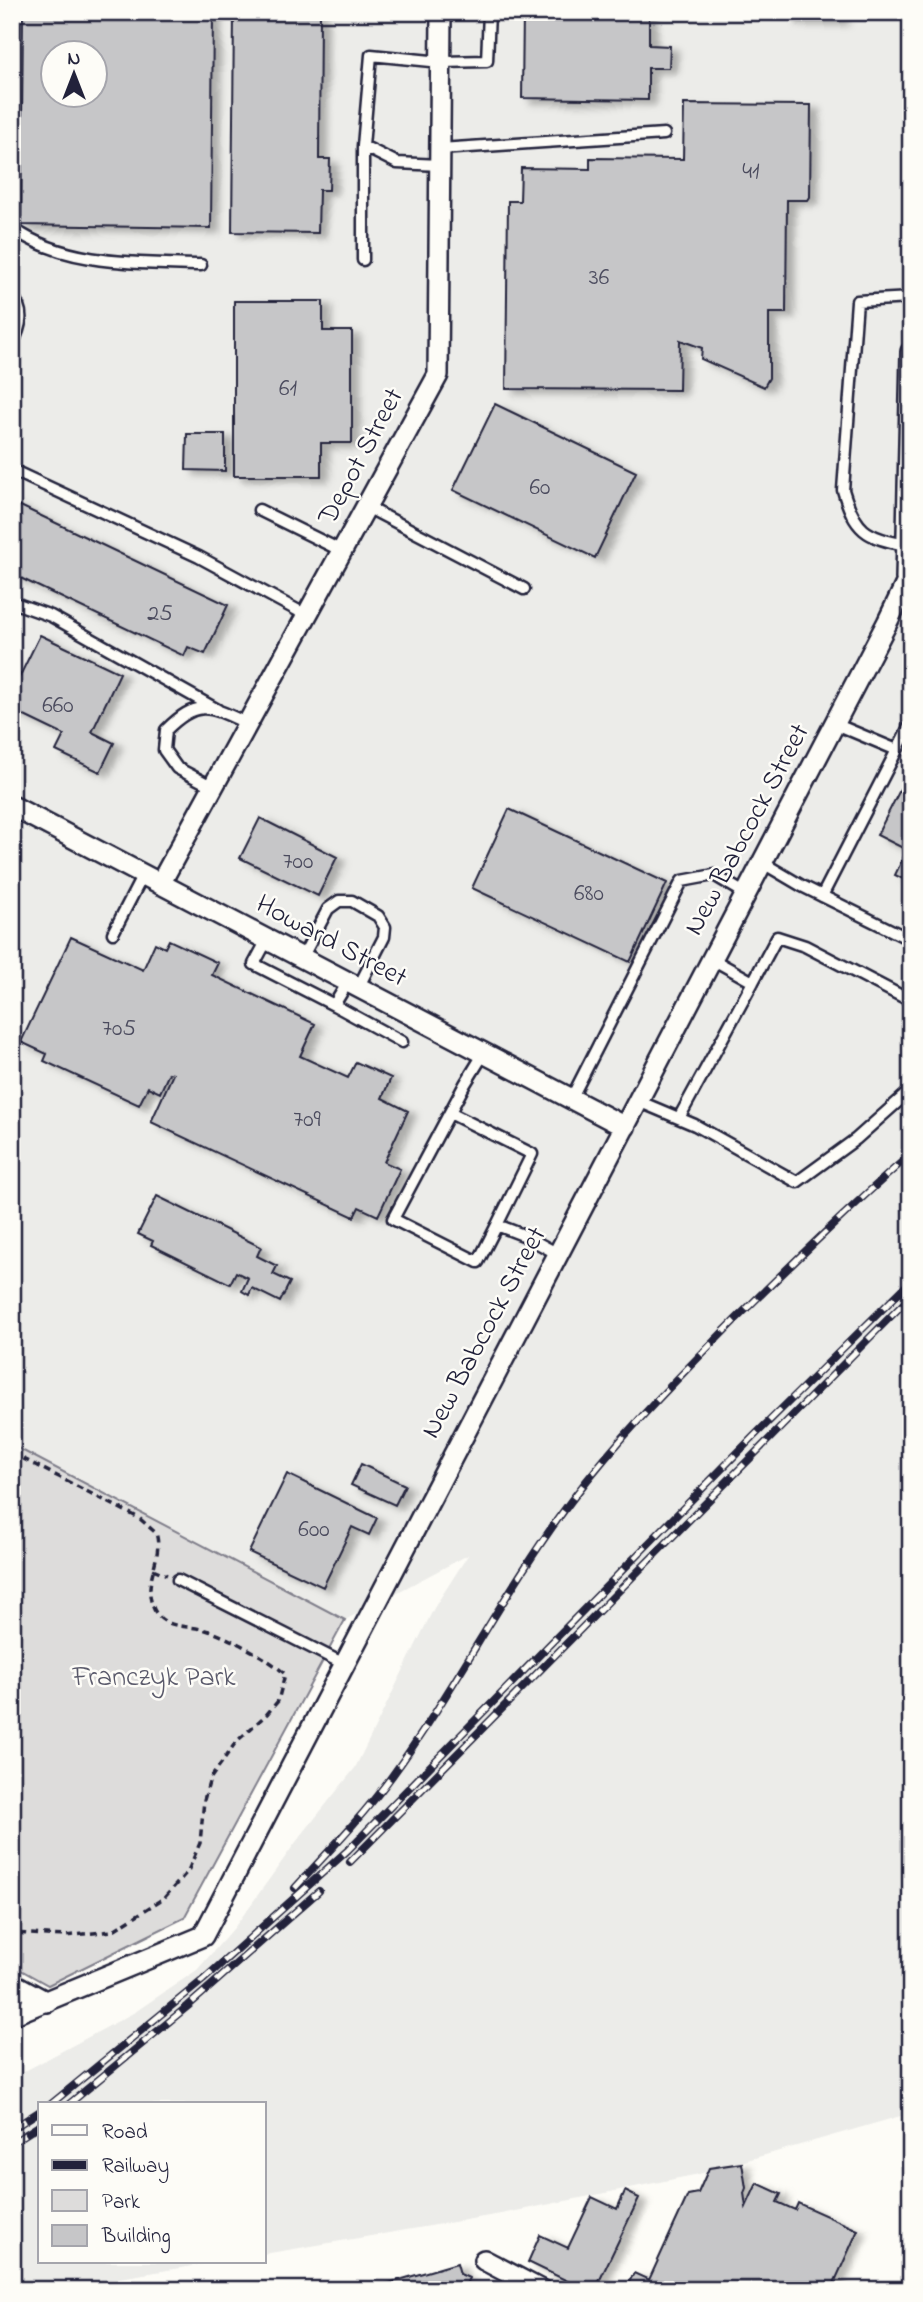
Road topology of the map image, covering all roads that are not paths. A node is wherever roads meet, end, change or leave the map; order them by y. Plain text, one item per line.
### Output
1 (441, 12) edge
2 (489, 12) edge
3 (441, 62) junction
4 (664, 134) dead end
5 (363, 146) junction
6 (440, 157) junction
7 (12, 228) edge
8 (363, 260) dead end
9 (201, 265) dead end
10 (12, 296) edge
11 (911, 298) edge
12 (12, 344) edge
13 (911, 352) edge
14 (12, 470) edge
15 (367, 507) junction
16 (259, 510) dead end
17 (907, 545) junction
18 (343, 551) junction
19 (908, 576) edge
20 (524, 589) dead end
21 (12, 602) edge
22 (308, 616) junction
23 (218, 710) junction
24 (835, 723) junction
25 (911, 723) edge
26 (248, 724) junction
27 (897, 750) junction
28 (213, 787) junction
29 (12, 806) edge
30 (763, 863) junction
31 (151, 879) junction
32 (746, 894) junction
33 (822, 896) junction
34 (113, 933) dead end
35 (267, 940) junction
36 (911, 940) edge
37 (302, 958) junction
38 (712, 959) junction
39 (753, 982) junction
40 (353, 985) junction
41 (911, 1001) edge
42 (334, 1006) junction
43 (402, 1042) dead end
44 (484, 1054) junction
45 (911, 1090) edge
46 (571, 1099) junction
47 (638, 1101) junction
48 (450, 1113) junction
49 (679, 1118) junction
50 (625, 1127) junction
51 (497, 1225) junction
52 (558, 1254) junction
53 (178, 1580) dead end
54 (344, 1664) junction
55 (12, 1983) edge
56 (47, 2002) junction
57 (12, 2015) edge
58 (484, 2260) dead end
59 (541, 2290) edge

1 - 3 street, Depot Street
2 - 3 lane
3 - 5 lane
3 - 6 street, Depot Street
4 - 6 lane
5 - 6 lane
5 - 8 lane
6 - 15 street, Depot Street
7 - 9 lane
10 - 12 lane
11 - 17 lane
13 - 17 street
14 - 22 lane
15 - 18 street, Depot Street
15 - 20 lane
16 - 18 lane
17 - 19 street
18 - 22 street, Depot Street
19 - 24 street, New Babcock Street
21 - 23 lane
22 - 26 street, Depot Street
23 - 26 lane
23 - 28 lane
24 - 27 lane
24 - 30 street, New Babcock Street
25 - 27 lane
26 - 28 street, Depot Street
27 - 33 lane
28 - 31 street, Depot Street
29 - 31 street, Howard Street
30 - 32 street, New Babcock Street
30 - 33 lane
31 - 34 lane
31 - 35 street, Howard Street
32 - 38 street, New Babcock Street
32 - 46 lane
33 - 36 lane
35 - 37 street, Howard Street
35 - 42 lane
37 - 40 street, Howard Street
37 - 40 lane
38 - 39 lane
38 - 47 street, New Babcock Street
39 - 41 lane
39 - 49 lane
40 - 42 lane
40 - 44 street, Howard Street
42 - 43 lane
44 - 46 street, Howard Street
44 - 48 lane
45 - 49 lane
46 - 50 street, Howard Street
47 - 49 lane
47 - 50 street, New Babcock Street
48 - 51 lane
48 - 51 lane
50 - 52 street, New Babcock Street
51 - 52 lane
52 - 54 street, New Babcock Street
53 - 54 lane
54 - 56 street, New Babcock Street
55 - 56 street
56 - 57 street, New Babcock Street
58 - 59 street

